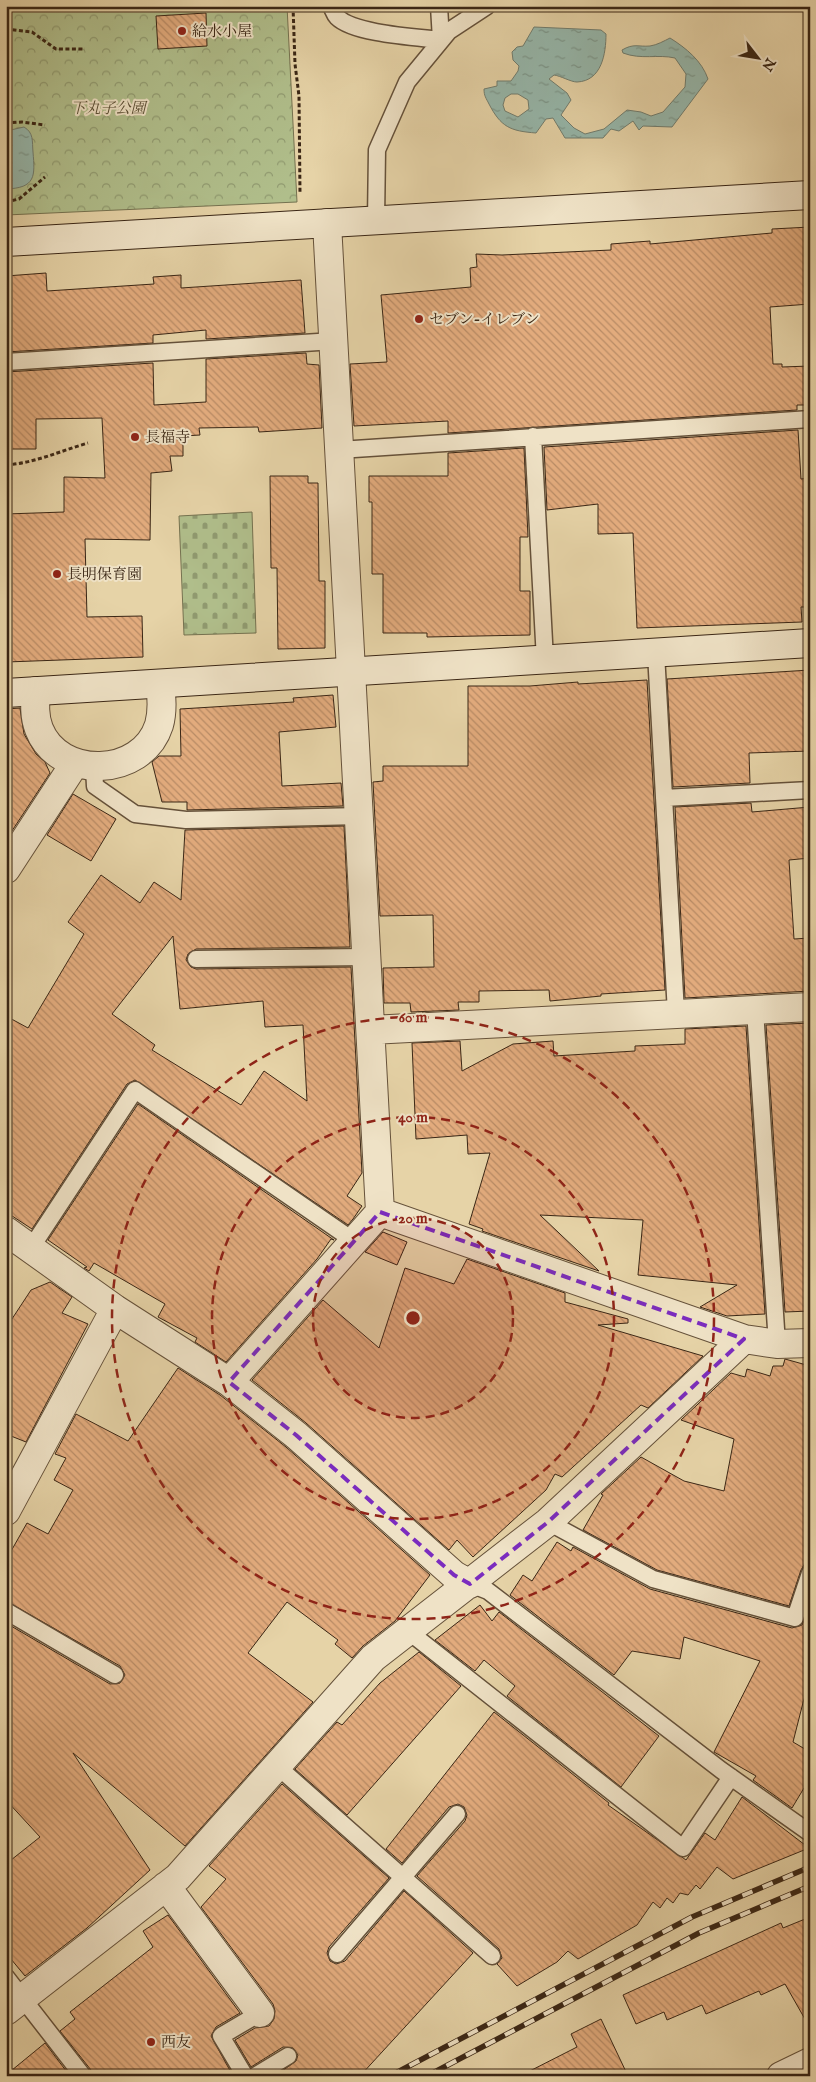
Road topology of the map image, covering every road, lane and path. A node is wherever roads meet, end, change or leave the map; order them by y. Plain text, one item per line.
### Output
1 (293, 6) edge
2 (331, 6) edge
3 (439, 6) edge
4 (487, 6) edge
5 (6, 29) edge
6 (441, 40) junction
7 (85, 49) dead end
8 (6, 123) edge
9 (45, 125) dead end
10 (45, 177) dead end
11 (810, 194) edge
12 (6, 202) edge
13 (376, 220) junction
14 (313, 223) junction
15 (6, 242) edge
16 (334, 340) junction
17 (6, 362) edge
18 (810, 418) edge
19 (533, 436) junction
20 (88, 443) dead end
21 (339, 450) junction
22 (6, 465) edge
23 (810, 643) edge
24 (656, 653) junction
25 (545, 660) junction
26 (351, 673) junction
27 (160, 684) junction
28 (36, 691) junction
29 (6, 693) edge
30 (84, 765) junction
31 (810, 790) edge
32 (664, 798) junction
33 (360, 816) junction
34 (6, 869) edge
35 (366, 957) junction
36 (196, 959) dead end
37 (810, 1007) edge
38 (755, 1010) junction
39 (676, 1013) junction
40 (371, 1030) junction
41 (380, 1212) junction
42 (6, 1230) edge
43 (354, 1241) junction
44 (31, 1248) junction
45 (114, 1309) junction
46 (744, 1339) junction
47 (810, 1343) edge
48 (777, 1344) junction
49 (229, 1382) junction
50 (6, 1511) edge
51 (548, 1522) junction
52 (810, 1573) edge
53 (470, 1584) junction
54 (6, 1611) edge
55 (408, 1631) junction
56 (115, 1674) dead end
57 (277, 1766) junction
58 (731, 1777) junction
59 (457, 1814) dead end
60 (810, 1833) edge
61 (403, 1878) junction
62 (166, 1886) junction
63 (337, 1954) dead end
64 (492, 1956) dead end
65 (12, 1995) edge
66 (260, 2013) joint
67 (288, 2056) dead end
68 (810, 2062) edge
69 (82, 2076) edge
70 (245, 2076) edge
71 (255, 2076) edge
72 (781, 2076) edge

1 - 14 path
2 - 6 lane
3 - 6 lane
4 - 6 lane
5 - 7 path
6 - 13 lane
8 - 9 path
10 - 12 path
11 - 13 street
13 - 14 street
14 - 15 street
14 - 16 street
16 - 17 lane
16 - 21 street
18 - 19 lane
19 - 21 lane
19 - 25 lane
20 - 22 path
21 - 26 street
23 - 24 street
24 - 25 street
24 - 32 lane
25 - 26 street
26 - 27 street
26 - 33 street
27 - 28 street
27 - 30 street
28 - 29 street
28 - 30 street
30 - 33 lane
30 - 34 street
31 - 32 lane
32 - 39 lane
33 - 35 street
35 - 36 lane
35 - 40 street
37 - 38 street
38 - 39 street
38 - 48 lane
39 - 40 street
40 - 41 street
41 - 43 street
41 - 46 street
42 - 44 street
43 - 44 lane
43 - 49 street
44 - 45 street
45 - 49 street
45 - 50 street
46 - 48 street
46 - 51 street
47 - 48 street
49 - 53 street
51 - 52 lane
51 - 53 street
53 - 55 street
53 - 58 lane
54 - 56 lane
55 - 57 street
55 - 58 lane
57 - 61 lane
57 - 62 street
58 - 60 lane
59 - 61 lane
61 - 63 lane
61 - 64 lane
62 - 65 street
62 - 66 street
65 - 69 lane
66 - 70 lane
67 - 71 lane
68 - 72 street

